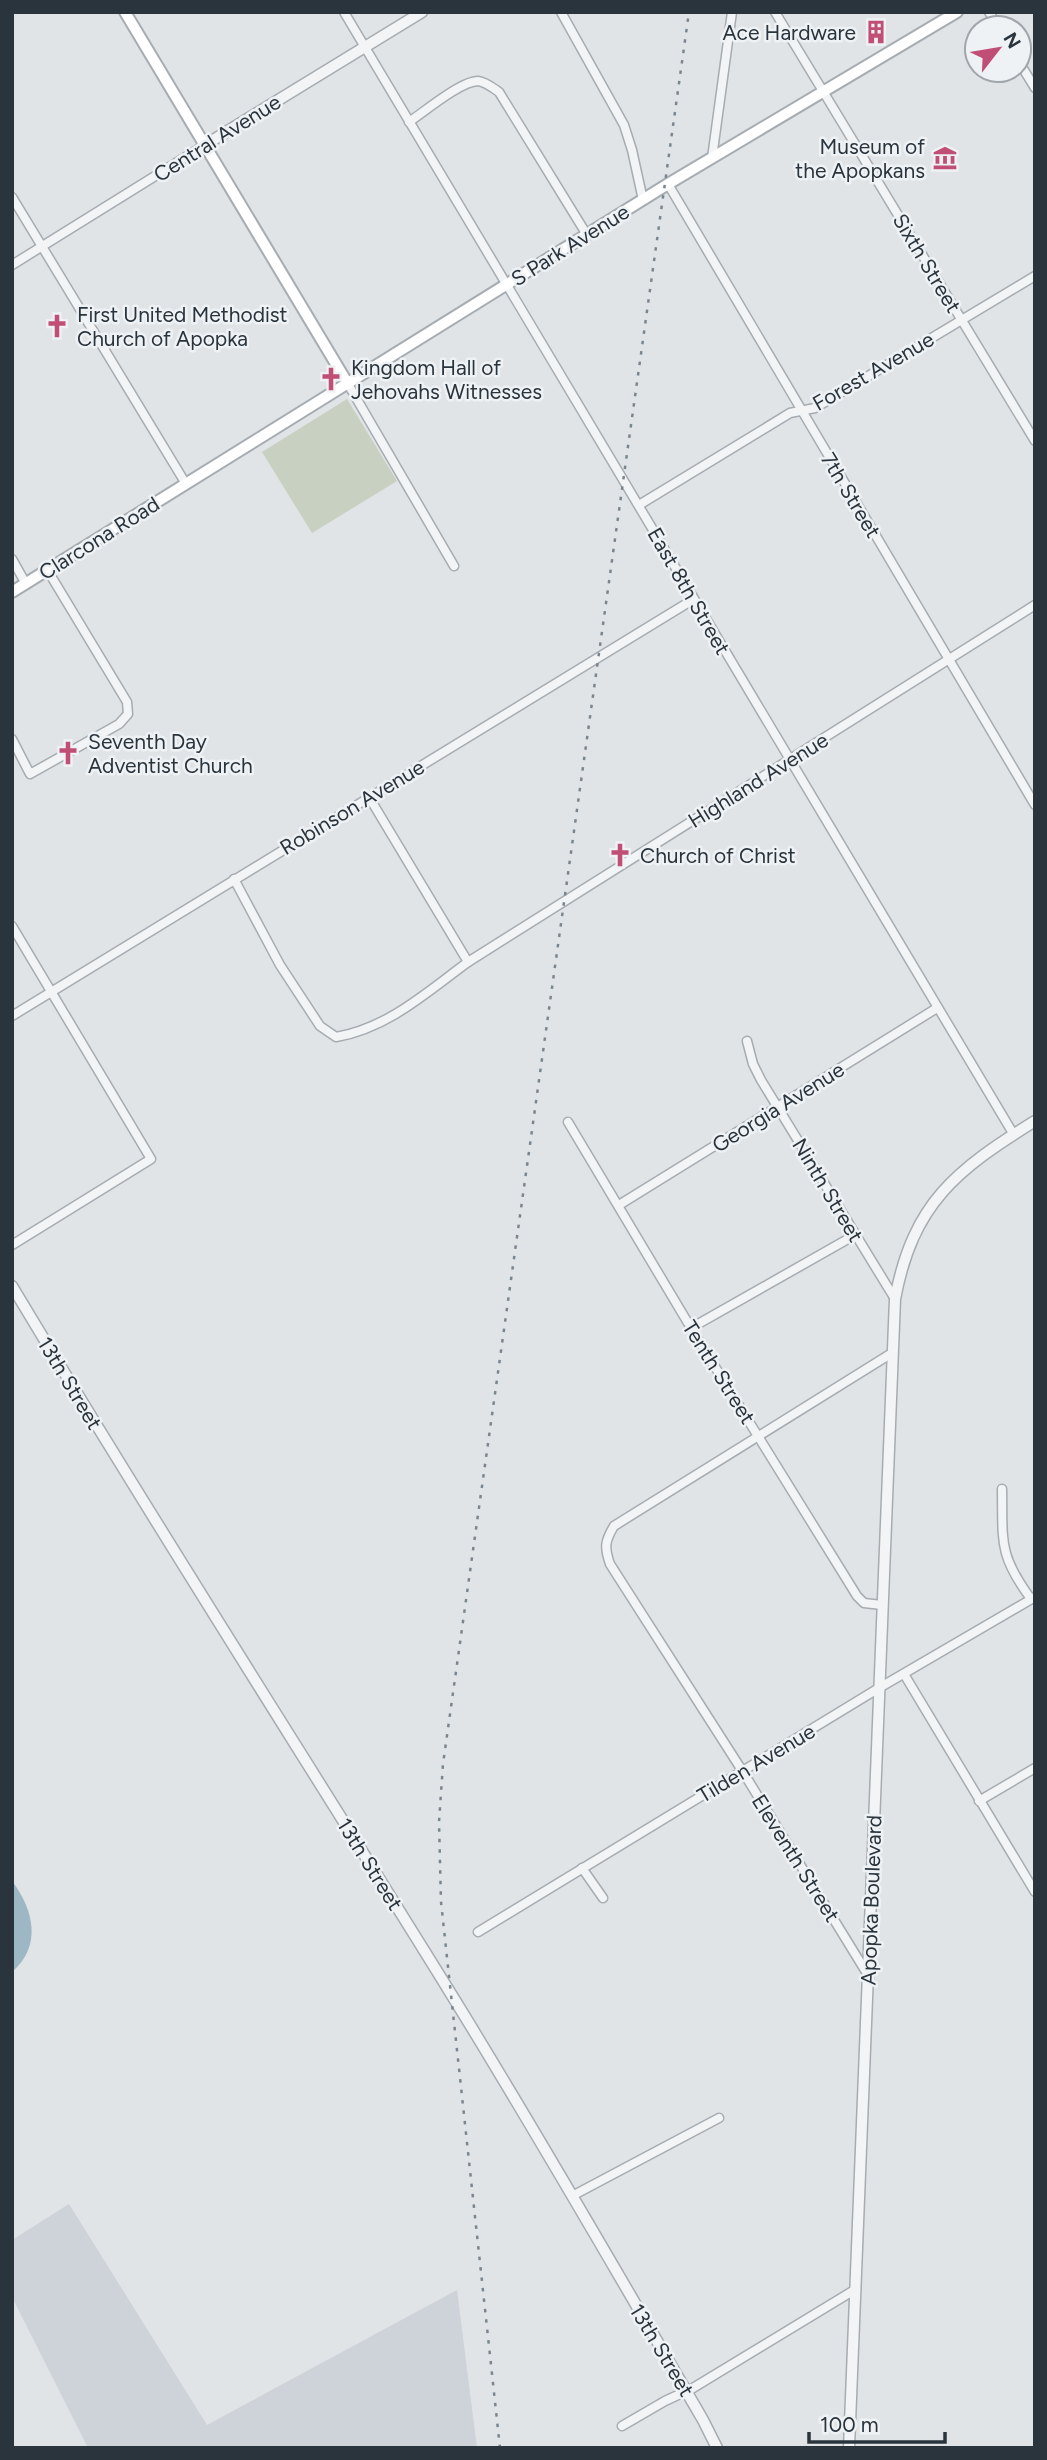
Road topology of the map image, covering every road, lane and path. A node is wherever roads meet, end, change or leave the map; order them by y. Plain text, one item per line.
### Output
1 (125, 12) edge
2 (344, 12) edge
3 (422, 12) edge
4 (561, 12) edge
5 (732, 12) edge
6 (775, 12) edge
7 (957, 12) edge
8 (365, 47) junction
9 (822, 91) junction
10 (409, 122) junction
11 (205, 145) junction
12 (712, 158) junction
13 (668, 184) junction
14 (12, 197) edge
15 (643, 200) junction
16 (587, 234) junction
17 (42, 246) junction
18 (12, 265) edge
19 (1035, 276) edge
20 (506, 284) junction
21 (961, 320) junction
22 (348, 384) junction
23 (801, 411) junction
24 (1035, 441) edge
25 (186, 484) junction
26 (639, 505) junction
27 (12, 559) edge
28 (454, 566) dead end
29 (48, 571) junction
30 (26, 584) junction
31 (12, 592) edge
32 (694, 599) junction
33 (1035, 605) edge
34 (949, 660) junction
35 (12, 739) edge
36 (790, 761) junction
37 (369, 797) junction
38 (1035, 804) edge
39 (233, 879) junction
40 (12, 926) edge
41 (468, 962) junction
42 (51, 993) junction
43 (937, 1008) junction
44 (12, 1016) edge
45 (747, 1041) dead end
46 (778, 1107) junction
47 (1035, 1121) edge
48 (568, 1122) dead end
49 (1014, 1135) junction
50 (619, 1205) junction
51 (855, 1235) junction
52 (12, 1244) edge
53 (12, 1286) edge
54 (895, 1299) junction
55 (691, 1328) junction
56 (892, 1353) junction
57 (759, 1436) junction
58 (1002, 1489) dead end
59 (1033, 1598) edge
60 (883, 1605) junction
61 (904, 1674) junction
62 (879, 1688) junction
63 (1035, 1768) edge
64 (743, 1772) junction
65 (979, 1801) junction
66 (582, 1868) junction
67 (1035, 1892) edge
68 (603, 1898) dead end
69 (478, 1932) dead end
70 (867, 1975) junction
71 (719, 2118) dead end
72 (572, 2196) junction
73 (856, 2289) junction
74 (687, 2392) junction
75 (622, 2426) dead end
76 (717, 2448) edge
77 (849, 2448) edge

1 - 11 main road
2 - 8 street, East 8th Street
3 - 8 street, Central Avenue
4 - 15 street
5 - 12 street
6 - 9 street, Sixth Street
7 - 9 main road, S Park Avenue
8 - 10 street, East 8th Street
8 - 11 street, Central Avenue
9 - 12 main road, S Park Avenue
9 - 21 street, Sixth Street
10 - 16 street
10 - 20 street, East 8th Street
11 - 17 street, Central Avenue
11 - 22 main road
12 - 13 main road, S Park Avenue
13 - 15 main road, S Park Avenue
13 - 23 street, 7th Street
14 - 17 street
15 - 16 main road, S Park Avenue
16 - 20 main road, S Park Avenue
17 - 18 street, Central Avenue
17 - 25 street
19 - 21 street, Forest Avenue
20 - 22 main road, S Park Avenue
20 - 26 street, East 8th Street
21 - 23 street, Forest Avenue
21 - 24 street, Sixth Street
22 - 25 main road, S Park Avenue
22 - 28 street
23 - 26 street, Forest Avenue
23 - 34 street, 7th Street
25 - 29 main road, Clarcona Road
26 - 32 street, East 8th Street
27 - 30 street
29 - 30 main road, Clarcona Road
29 - 35 street
30 - 31 main road, Clarcona Road
32 - 36 street, East 8th Street
32 - 37 street, Robinson Avenue
33 - 34 street, Highland Avenue
34 - 36 street, Highland Avenue
34 - 38 street, 7th Street
36 - 41 street, Highland Avenue
36 - 43 street, East 8th Street
37 - 39 street, Robinson Avenue
37 - 41 street
39 - 41 street, Highland Avenue
39 - 42 street, Robinson Avenue
40 - 42 street
42 - 44 street, Robinson Avenue
42 - 52 street
43 - 46 street, Georgia Avenue
43 - 49 street, East 8th Street
45 - 46 street, Ninth Street
46 - 50 street, Georgia Avenue
46 - 51 street, Ninth Street
47 - 49 street, Apopka Boulevard
48 - 50 street, Tenth Street
49 - 54 street, Apopka Boulevard
50 - 55 street, Tenth Street
51 - 54 street, Ninth Street
51 - 55 street
53 - 72 street, 13th Street
54 - 56 street, Apopka Boulevard
55 - 57 street, Tenth Street
56 - 57 street
56 - 60 street, Apopka Boulevard
57 - 60 street, Tenth Street
57 - 64 street, Eleventh Street
58 - 59 street
59 - 61 street, Tilden Avenue
60 - 62 street, Apopka Boulevard
61 - 62 street, Tilden Avenue
61 - 65 street
62 - 64 street, Tilden Avenue
62 - 70 street, Apopka Boulevard
63 - 65 street
64 - 66 street, Tilden Avenue
64 - 70 street, Eleventh Street
65 - 67 street
66 - 68 street
66 - 69 street, Tilden Avenue
70 - 73 street, Apopka Boulevard
71 - 72 street
72 - 74 street, 13th Street
73 - 74 street
73 - 77 street, Apopka Boulevard
74 - 75 street
74 - 76 street, 13th Street

